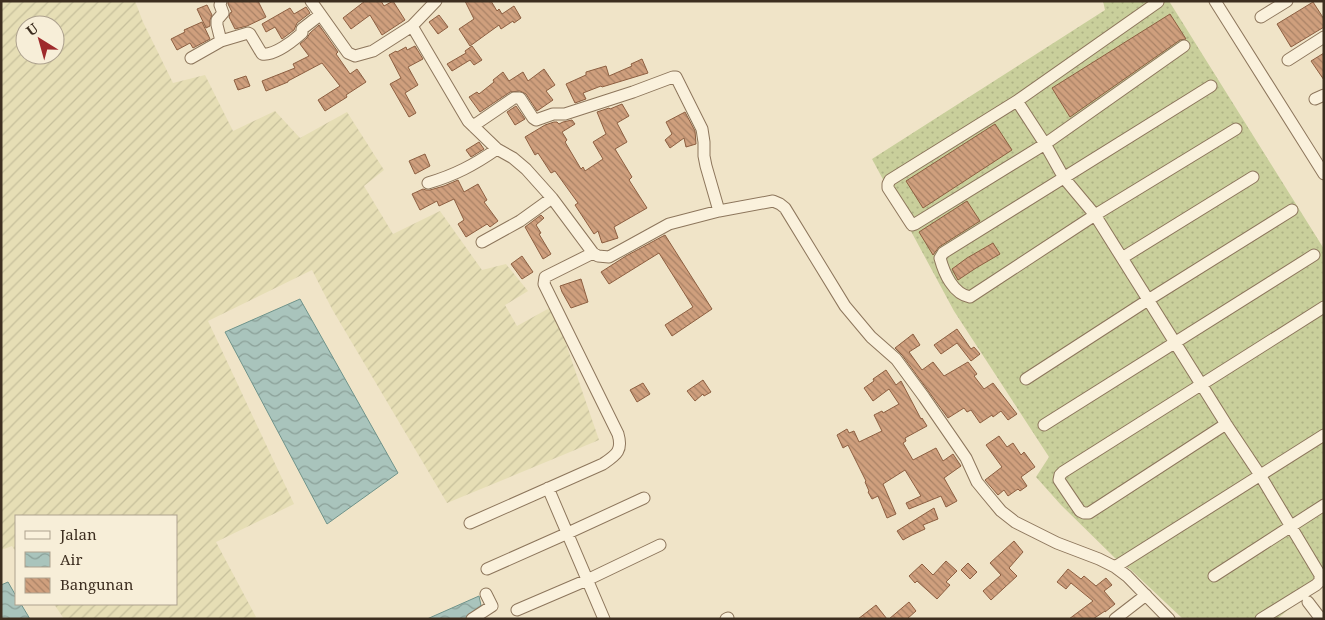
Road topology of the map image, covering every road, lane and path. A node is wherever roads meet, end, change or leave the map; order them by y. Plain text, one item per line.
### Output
1 (221, 1) edge
2 (311, 1) edge
3 (436, 1) edge
4 (1215, 1) edge
5 (1287, 1) edge
6 (1158, 2) edge
7 (320, 15) junction
8 (1261, 17) dead end
9 (412, 26) junction
10 (1324, 37) edge
11 (221, 41) junction
12 (1184, 46) dead end
13 (191, 58) dead end
14 (1288, 60) dead end
15 (1211, 86) dead end
16 (1017, 101) junction
17 (473, 126) junction
18 (1236, 129) dead end
19 (1045, 144) junction
20 (497, 149) junction
21 (1324, 174) edge
22 (1253, 177) dead end
23 (1064, 178) junction
24 (428, 183) dead end
25 (552, 198) junction
26 (1292, 210) dead end
27 (719, 211) junction
28 (1095, 215) junction
29 (482, 242) dead end
30 (593, 253) junction
31 (1314, 256) dead end
32 (1122, 258) junction
33 (1148, 300) junction
34 (1324, 307) edge
35 (1175, 342) junction
36 (1026, 379) dead end
37 (1201, 384) junction
38 (1226, 424) junction
39 (1044, 425) dead end
40 (1324, 435) edge
41 (1260, 476) junction
42 (548, 488) junction
43 (644, 498) dead end
44 (1324, 506) edge
45 (470, 523) dead end
46 (1291, 526) junction
47 (568, 533) junction
48 (660, 545) dead end
49 (1115, 567) junction
50 (487, 569) dead end
51 (1214, 576) dead end
52 (587, 580) junction
53 (486, 594) dead end
54 (1146, 595) junction
55 (1308, 602) dead end
56 (517, 610) dead end
57 (1322, 617) edge
58 (472, 619) edge
59 (604, 619) edge
60 (1115, 619) edge
61 (1169, 619) edge
62 (1261, 619) edge

1 - 11 street
2 - 7 street
3 - 9 street
4 - 21 street
5 - 8 street
6 - 16 street
7 - 9 street
7 - 11 street
9 - 17 street
10 - 14 street
11 - 13 street
12 - 19 street
15 - 23 street
16 - 19 street
16 - 19 street
17 - 20 street
17 - 27 street
18 - 28 street
19 - 23 street
20 - 24 street
20 - 25 street
22 - 32 street
23 - 28 street
23 - 28 street
25 - 29 street
25 - 30 street
26 - 33 street
27 - 30 street
27 - 49 street
28 - 32 street
30 - 42 street
31 - 35 street
32 - 33 street
33 - 35 street
33 - 36 street
34 - 37 street
35 - 37 street
35 - 39 street
37 - 38 street
37 - 38 street
38 - 41 street
40 - 41 street
41 - 46 street
41 - 49 street
42 - 45 street
42 - 47 street
43 - 47 street
44 - 46 street
46 - 51 street
46 - 62 street
47 - 50 street
47 - 52 street
48 - 52 street
49 - 54 street
52 - 56 street
52 - 59 street
53 - 58 street
54 - 60 street
54 - 61 street
55 - 57 street

